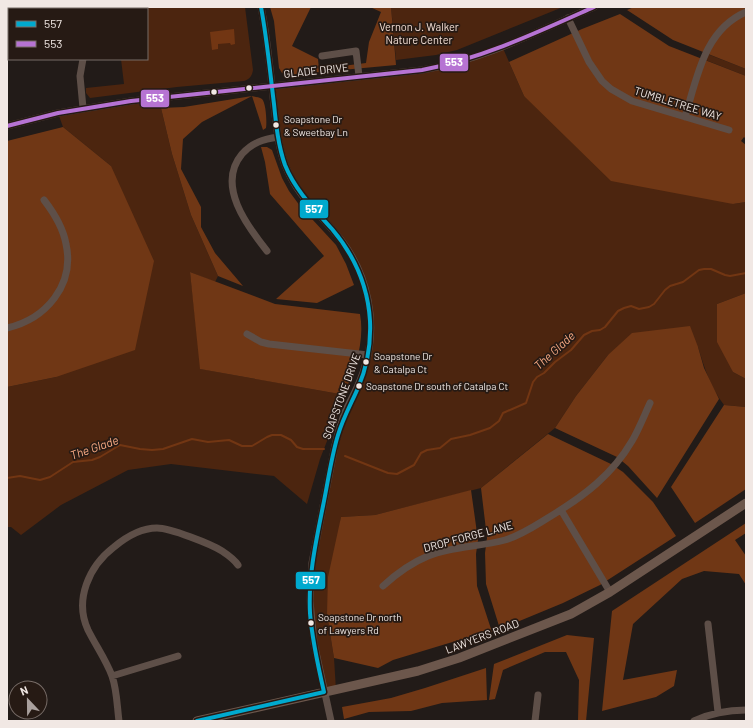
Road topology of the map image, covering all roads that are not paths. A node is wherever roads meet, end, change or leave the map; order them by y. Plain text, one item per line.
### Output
1 (261, 7) edge
2 (594, 7) edge
3 (746, 12) edge
4 (568, 18) junction
5 (322, 56) dead end
6 (83, 60) edge
7 (359, 76) junction
8 (272, 85) junction
9 (83, 108) junction
10 (685, 117) junction
11 (7, 126) edge
12 (729, 130) dead end
13 (278, 137) junction
14 (44, 200) dead end
15 (266, 251) dead end
16 (7, 328) edge
17 (247, 334) dead end
18 (368, 355) junction
19 (650, 403) dead end
20 (746, 503) edge
21 (561, 510) junction
22 (238, 565) dead end
23 (383, 586) dead end
24 (610, 592) junction
25 (708, 624) dead end
26 (178, 656) dead end
27 (112, 676) junction
28 (324, 692) junction
29 (538, 695) dead end
30 (746, 710) edge
31 (718, 712) junction
32 (119, 721) edge
33 (197, 721) edge
34 (331, 721) edge
35 (535, 721) edge
36 (694, 721) edge

1 - 8 street, SOAPSTONE DRIVE
2 - 4 street, GLADE DRIVE
3 - 10 street
4 - 7 street, GLADE DRIVE
4 - 10 street, TUMBLETREE WAY
5 - 7 street
6 - 9 street
7 - 8 street, GLADE DRIVE
8 - 9 street, GLADE DRIVE
8 - 13 street, SOAPSTONE DRIVE
9 - 11 street, GLADE DRIVE
10 - 12 street, TUMBLETREE WAY
13 - 15 street
13 - 18 street, SOAPSTONE DRIVE
14 - 16 street
17 - 18 street
18 - 28 street, SOAPSTONE DRIVE
19 - 21 street, DROP FORGE LANE
20 - 24 main road, LAWYERS ROAD
21 - 23 street, DROP FORGE LANE
21 - 24 street
22 - 27 street
24 - 28 main road, LAWYERS ROAD
25 - 31 street
26 - 27 street
27 - 32 street
28 - 33 main road, LAWYERS ROAD
28 - 34 street, SOAPSTONE DRIVE
29 - 35 street
30 - 31 street
31 - 36 street

